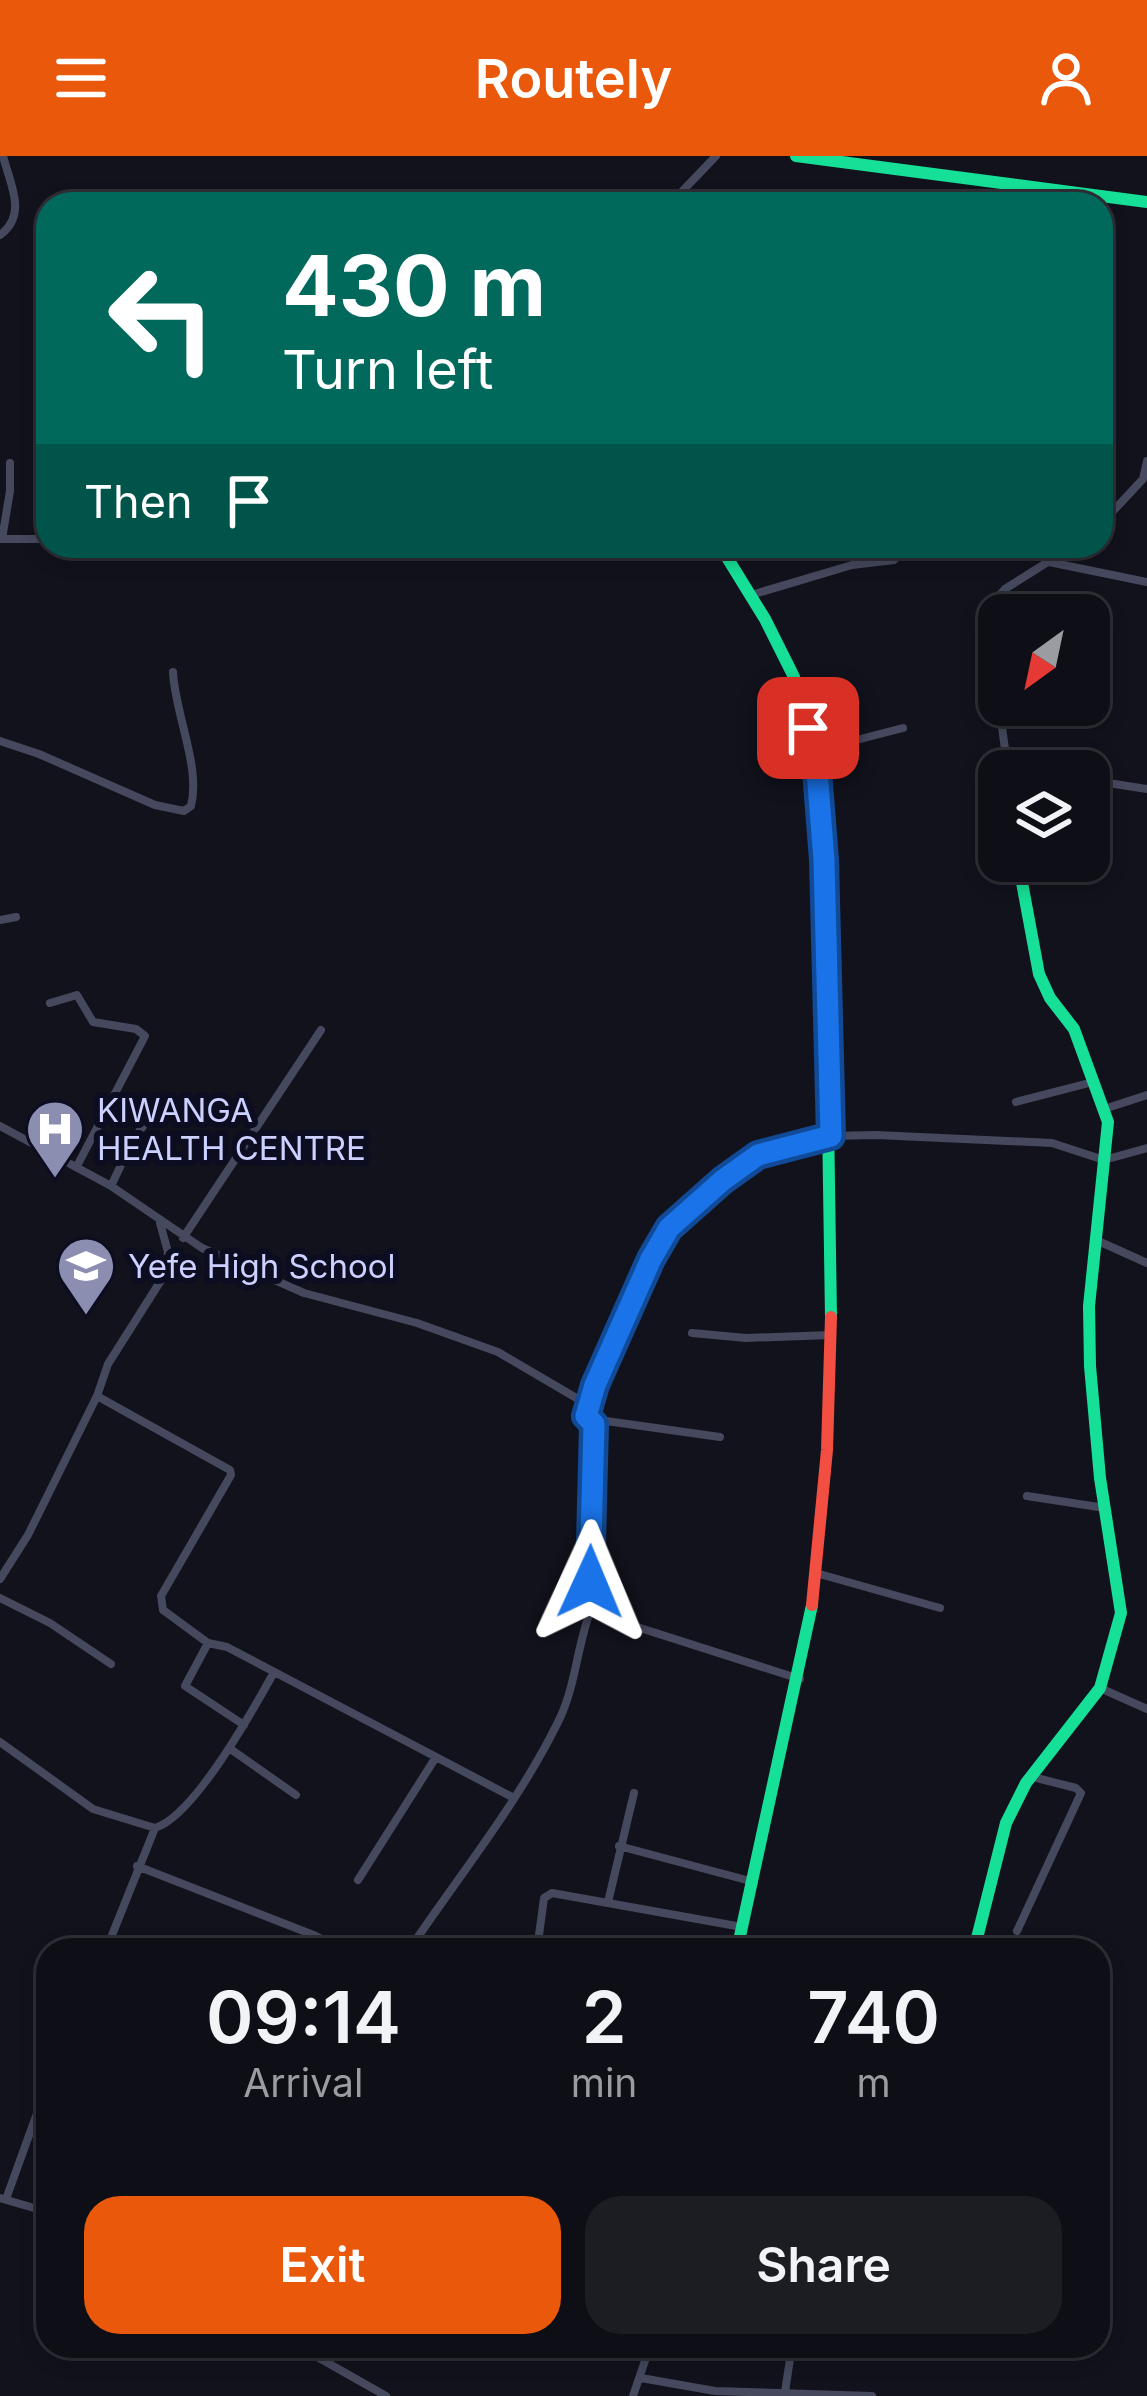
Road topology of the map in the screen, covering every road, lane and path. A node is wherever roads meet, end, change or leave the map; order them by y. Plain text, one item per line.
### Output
1 (1, 156) edge
2 (716, 156) edge
3 (796, 156) edge
4 (682, 192) edge
5 (1071, 192) edge
6 (1113, 198) edge
7 (1147, 202) edge
8 (0, 235) edge
9 (1147, 461) edge
10 (10, 463) dead end
11 (1113, 511) edge
12 (1, 539) edge
13 (36, 539) edge
14 (728, 558) edge
15 (895, 558) edge
16 (1053, 558) edge
17 (1042, 565) junction
18 (1147, 582) edge
19 (1001, 594) edge
20 (751, 595) junction
21 (173, 671) dead end
22 (903, 728) dead end
23 (0, 741) edge
24 (813, 751) junction
25 (1110, 783) edge
26 (1147, 789) edge
27 (1022, 882) edge
28 (16, 917) dead end
29 (0, 920) edge
30 (50, 1003) dead end
31 (321, 1030) dead end
32 (1094, 1082) junction
33 (1147, 1095) edge
34 (1016, 1102) dead end
35 (158, 1107) dead end
36 (1104, 1109) junction
37 (0, 1126) edge
38 (831, 1136) junction
39 (1147, 1148) edge
40 (1104, 1160) junction
41 (77, 1166) junction
42 (111, 1186) junction
43 (160, 1222) junction
44 (183, 1238) junction
45 (1096, 1240) junction
46 (1147, 1263) edge
47 (692, 1333) dead end
48 (831, 1335) junction
49 (97, 1396) junction
50 (590, 1420) junction
51 (720, 1437) dead end
52 (1027, 1496) dead end
53 (1105, 1508) junction
54 (816, 1573) junction
55 (0, 1579) edge
56 (0, 1598) edge
57 (940, 1608) dead end
58 (590, 1612) junction
59 (208, 1643) junction
60 (111, 1664) dead end
61 (273, 1674) junction
62 (800, 1679) junction
63 (1100, 1688) junction
64 (1147, 1709) edge
65 (244, 1725) junction
66 (0, 1742) edge
67 (229, 1748) junction
68 (436, 1757) junction
69 (1033, 1777) junction
70 (634, 1792) dead end
71 (296, 1796) dead end
72 (514, 1798) junction
73 (154, 1828) junction
74 (619, 1846) junction
75 (137, 1866) junction
76 (358, 1880) dead end
77 (754, 1882) junction
78 (608, 1902) junction
79 (742, 1927) junction
80 (1017, 1931) dead end
81 (110, 1938) edge
82 (320, 1938) edge
83 (417, 1938) edge
84 (539, 1938) edge
85 (740, 1938) edge
86 (977, 1938) edge
87 (36, 2114) edge
88 (3, 2199) edge
89 (36, 2209) edge
90 (319, 2358) edge
91 (647, 2358) edge
92 (790, 2358) edge
93 (641, 2378) junction
94 (785, 2394) edge
95 (386, 2396) edge
96 (633, 2396) edge
97 (872, 2396) edge

1 - 8 street
2 - 4 street
3 - 5 main road
6 - 7 main road
9 - 11 street
10 - 12 street
12 - 13 street
14 - 20 main road
15 - 20 street
16 - 17 street
17 - 18 street
17 - 19 street
20 - 24 main road
21 - 23 street
22 - 24 street
24 - 38 main road
25 - 26 street
27 - 32 main road
28 - 29 street
30 - 41 street
31 - 44 street
32 - 34 street
32 - 36 main road
33 - 36 street
35 - 42 street
36 - 40 main road
37 - 41 street
38 - 40 street
38 - 48 main road
38 - 50 street
39 - 40 street
40 - 45 main road
41 - 42 street
42 - 43 street
43 - 44 street
43 - 49 street
44 - 50 street
45 - 46 street
45 - 53 main road
47 - 48 street
48 - 54 main road
49 - 55 street
49 - 59 street
50 - 51 street
50 - 58 street
52 - 53 street
53 - 63 main road
54 - 57 street
54 - 62 main road
56 - 60 street
58 - 62 street
58 - 72 street
59 - 61 street
59 - 65 street
61 - 65 street
61 - 68 street
62 - 77 main road
63 - 64 street
63 - 69 main road
65 - 67 street
66 - 73 street
67 - 71 street
67 - 73 street
68 - 72 street
68 - 76 street
69 - 80 street
69 - 86 main road
70 - 74 street
72 - 83 street
73 - 75 street
74 - 77 street
74 - 78 street
75 - 81 street
75 - 82 street
77 - 79 main road
78 - 79 street
78 - 84 street
79 - 85 main road
87 - 88 street
88 - 89 street
90 - 95 street
91 - 93 street
92 - 94 street
93 - 94 street
93 - 96 street
94 - 97 street

